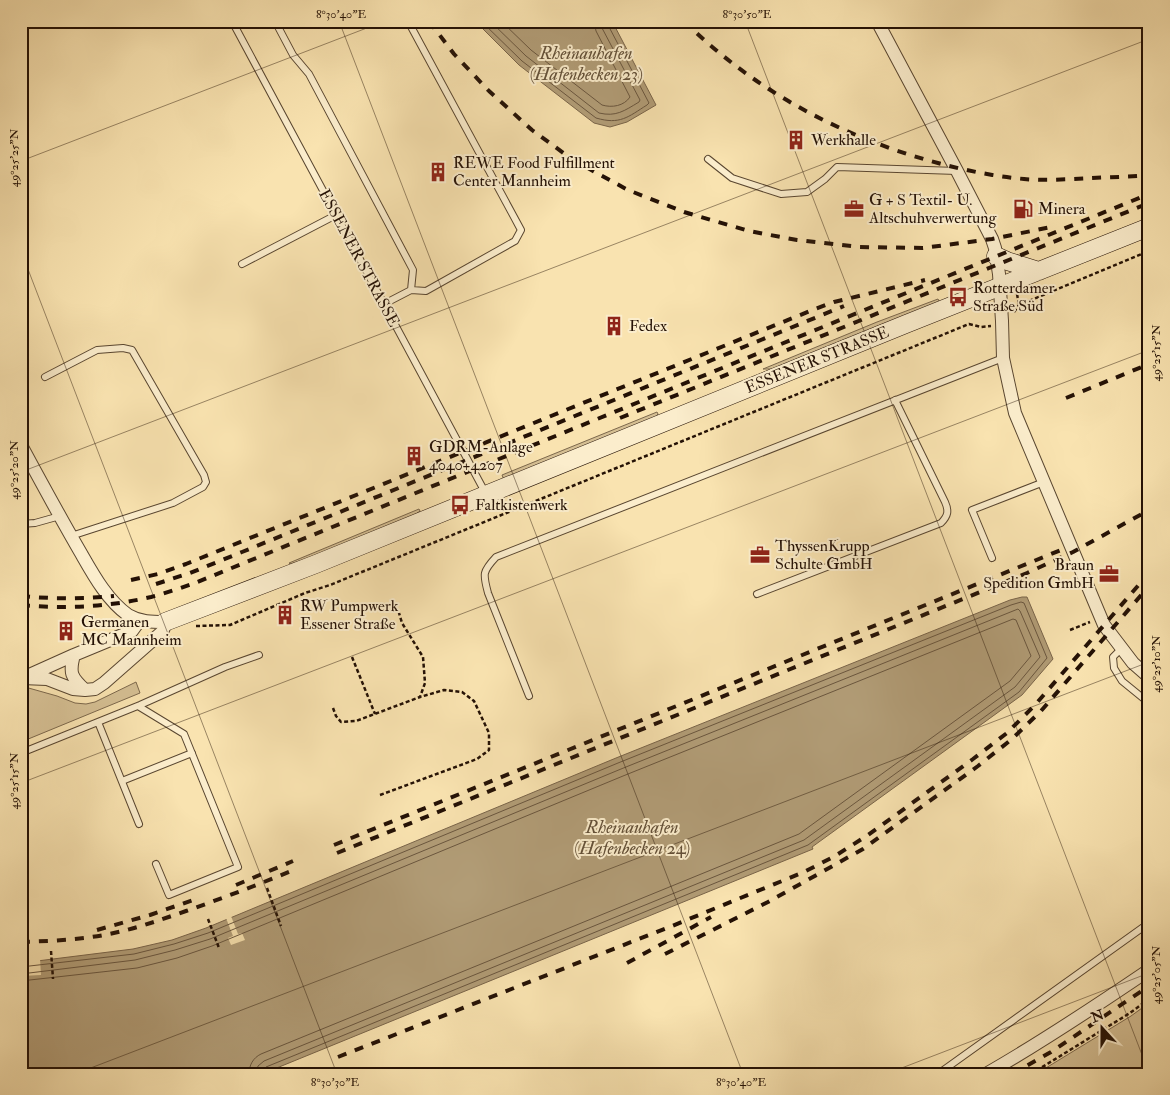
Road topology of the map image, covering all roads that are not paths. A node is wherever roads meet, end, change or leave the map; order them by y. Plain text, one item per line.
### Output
1 (232, 21) edge
2 (275, 21) edge
3 (408, 21) edge
4 (877, 21) edge
5 (708, 159) dead end
6 (957, 171) junction
7 (336, 215) junction
8 (1149, 227) edge
9 (996, 256) junction
10 (242, 264) dead end
11 (1039, 271) junction
12 (1000, 287) junction
13 (411, 290) junction
14 (384, 304) junction
15 (1003, 358) junction
16 (45, 377) dead end
17 (895, 400) junction
18 (21, 445) edge
19 (1044, 482) junction
20 (486, 495) junction
21 (60, 516) junction
22 (21, 524) edge
23 (71, 536) junction
24 (992, 558) dead end
25 (757, 594) dead end
26 (140, 620) junction
27 (166, 621) junction
28 (1122, 648) junction
29 (74, 654) junction
30 (260, 654) dead end
31 (1149, 677) edge
32 (22, 678) edge
33 (85, 690) junction
34 (529, 696) dead end
35 (1149, 703) edge
36 (138, 706) junction
37 (98, 722) junction
38 (21, 752) edge
39 (192, 753) junction
40 (122, 781) junction
41 (139, 824) dead end
42 (156, 864) dead end
43 (1149, 923) edge
44 (1149, 970) edge
45 (938, 1074) edge
46 (986, 1074) edge

1 - 7 lane, ESSENER STRASSE
2 - 13 lane
3 - 13 lane
4 - 6 street
5 - 6 lane
6 - 9 street
7 - 10 lane
7 - 14 lane, ESSENER STRASSE
8 - 11 street, ESSENER STRASSE
9 - 11 street
9 - 12 street
11 - 12 street, ESSENER STRASSE
12 - 15 street
12 - 20 street, ESSENER STRASSE
13 - 14 lane
14 - 20 lane, ESSENER STRASSE
15 - 17 lane
15 - 19 street
16 - 23 lane
17 - 25 lane
17 - 34 lane
18 - 21 street
19 - 24 lane
19 - 28 street
20 - 27 street, ESSENER STRASSE
21 - 22 lane
21 - 23 street
23 - 26 street
26 - 27 street
26 - 29 street
27 - 33 street
28 - 31 street
28 - 35 lane
29 - 32 street
29 - 33 street
30 - 36 lane
32 - 33 street
36 - 37 lane
36 - 39 lane
37 - 38 lane
37 - 40 lane
39 - 40 lane
39 - 42 lane
40 - 41 lane
43 - 45 lane
44 - 46 street

